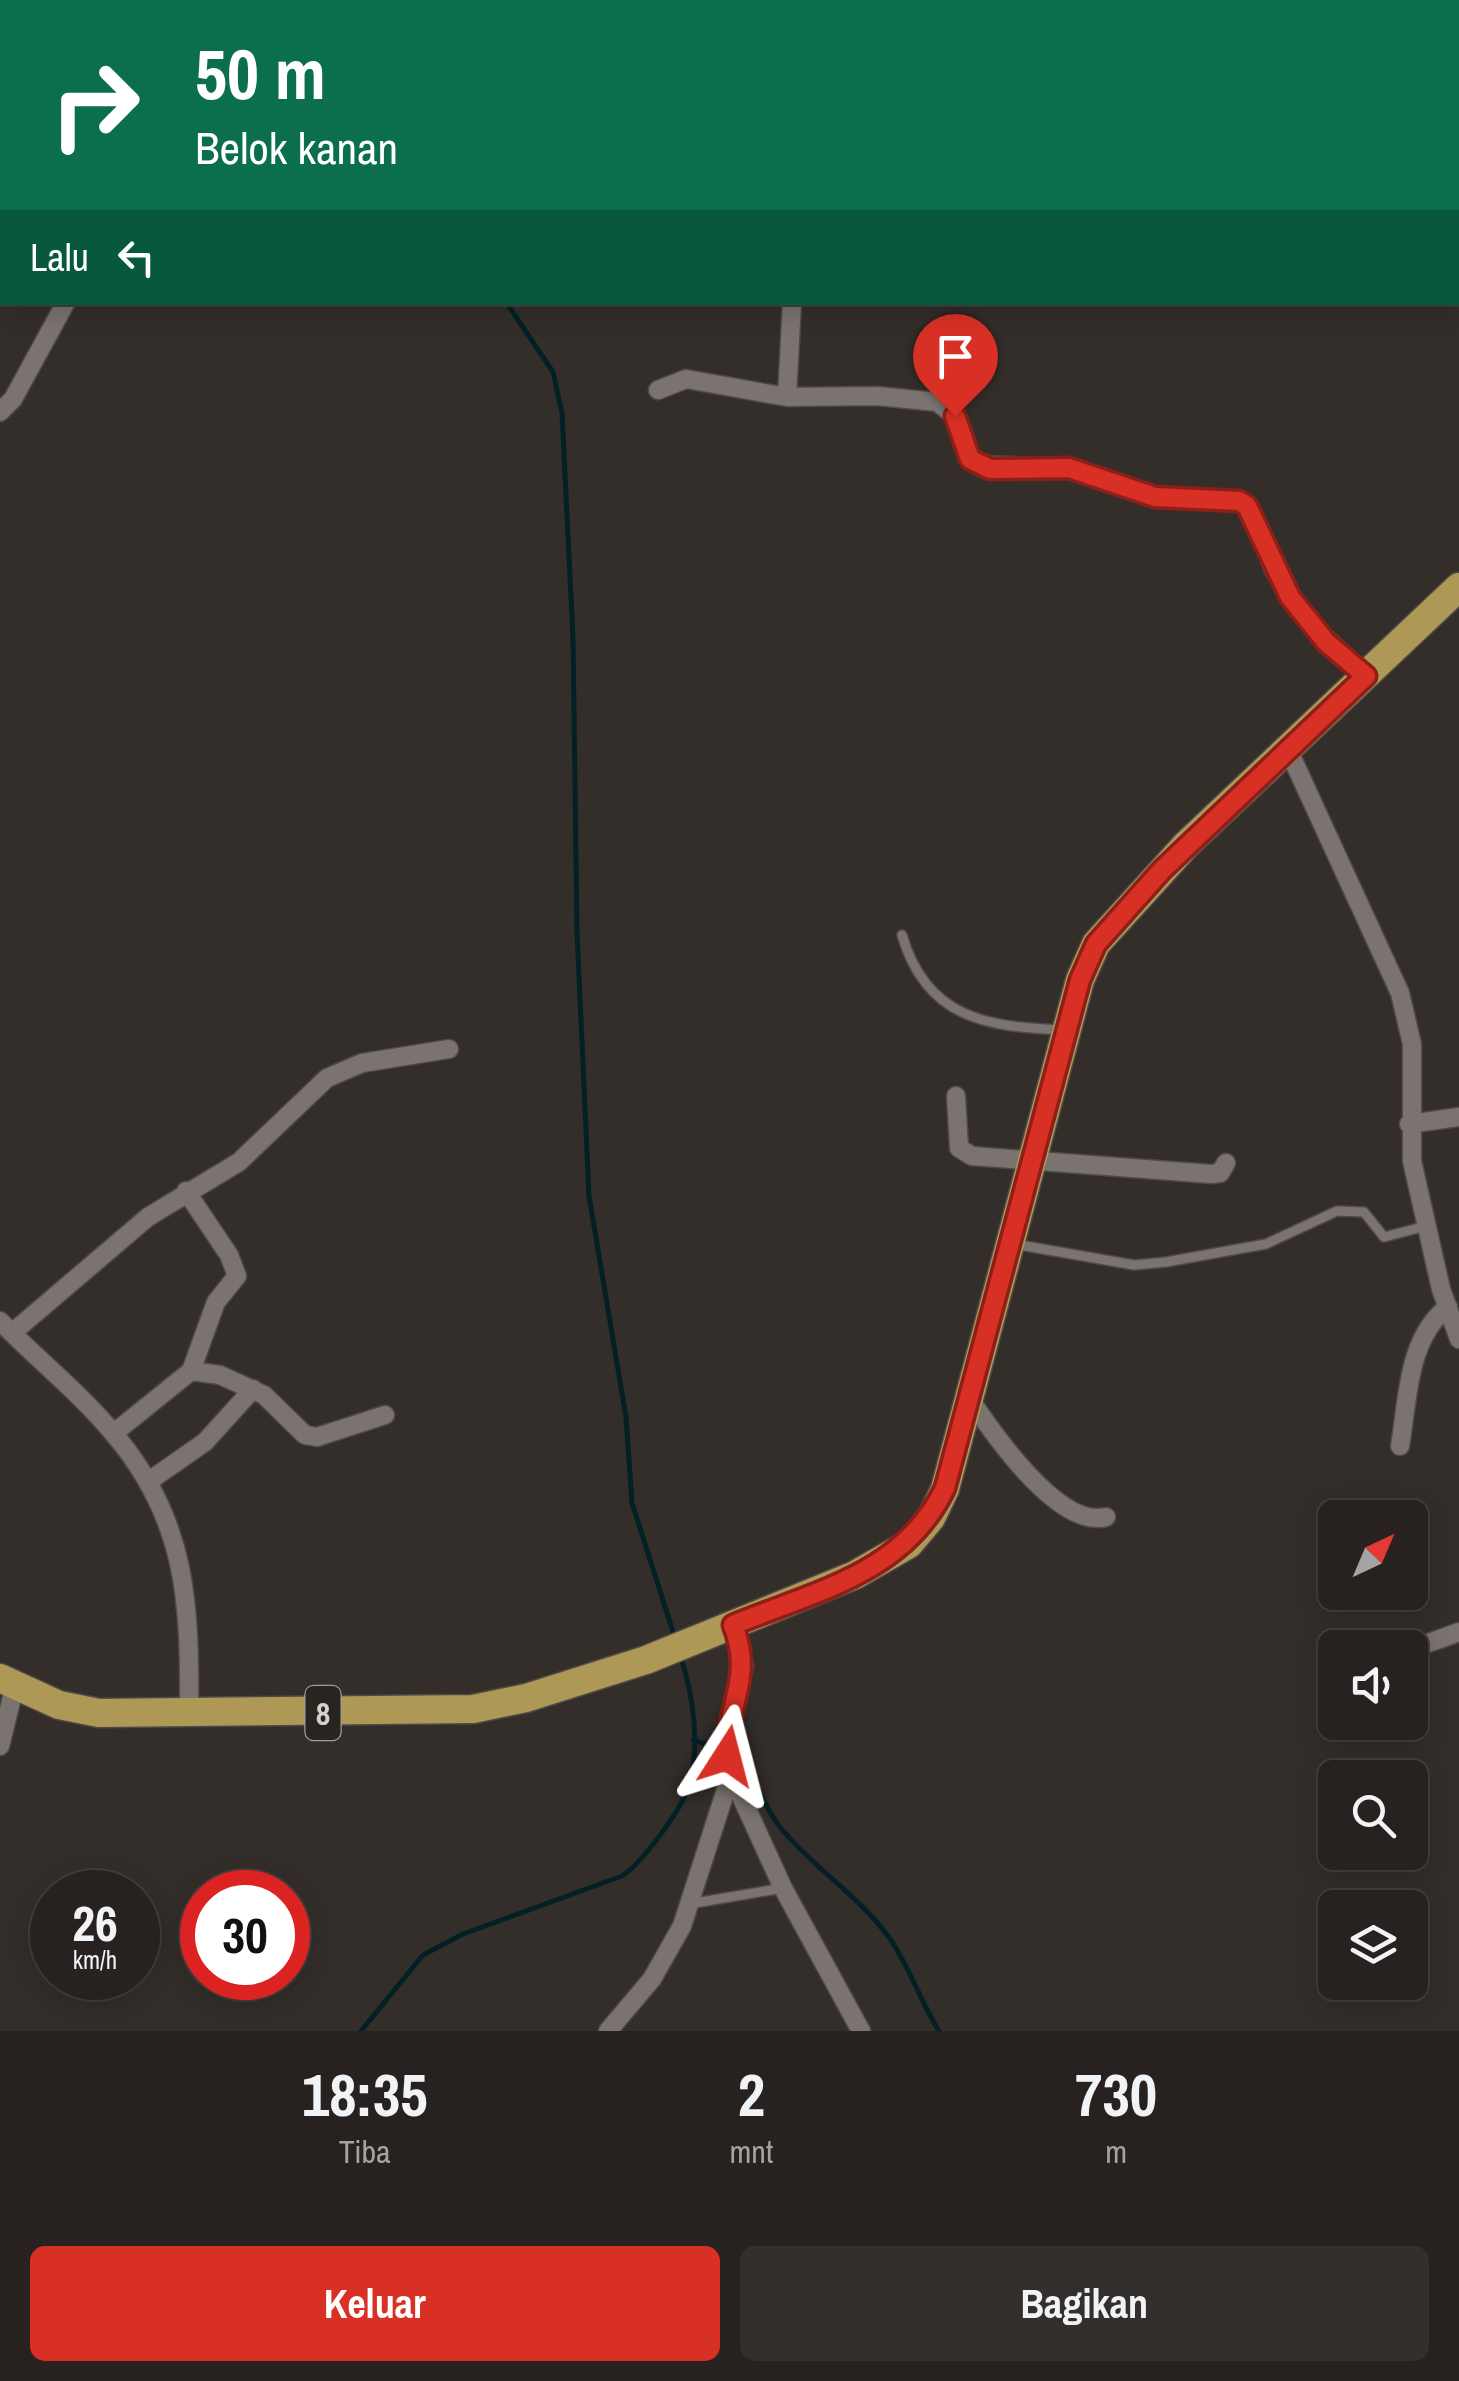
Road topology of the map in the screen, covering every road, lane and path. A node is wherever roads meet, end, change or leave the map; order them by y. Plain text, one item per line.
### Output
1 (64, 305) edge
2 (792, 305) edge
3 (658, 390) dead end
4 (787, 397) junction
5 (0, 412) edge
6 (1459, 588) edge
7 (1366, 676) junction
8 (1287, 747) junction
9 (902, 935) dead end
10 (1067, 1030) junction
11 (450, 1048) dead end
12 (956, 1096) dead end
13 (1459, 1117) edge
14 (1409, 1124) junction
15 (1033, 1161) junction
16 (1226, 1164) dead end
17 (186, 1191) junction
18 (1426, 1226) junction
19 (1012, 1244) junction
20 (1448, 1307) junction
21 (6, 1327) edge
22 (1459, 1339) edge
23 (191, 1371) junction
24 (252, 1389) junction
25 (970, 1399) junction
26 (385, 1416) dead end
27 (114, 1433) junction
28 (1400, 1446) dead end
29 (148, 1481) junction
30 (1106, 1518) dead end
31 (728, 1627) junction
32 (1459, 1632) edge
33 (1428, 1643) edge
34 (8, 1682) edge
35 (189, 1714) junction
36 (0, 1746) edge
37 (730, 1774) junction
38 (782, 1888) junction
39 (689, 1904) junction
40 (608, 2031) edge
41 (861, 2031) edge

1 - 5 street
2 - 4 street
3 - 4 street
4 - 7 street
6 - 7 highway, 8
7 - 8 highway, 8
8 - 10 highway, 8
8 - 14 street
9 - 10 lane
10 - 15 highway, 8
11 - 17 street
12 - 15 street
13 - 14 street
14 - 18 street
15 - 16 street
15 - 19 highway, 8
17 - 21 street
17 - 23 street
18 - 19 lane
18 - 20 street
19 - 25 highway, 8
20 - 22 street
20 - 28 street
21 - 27 street
23 - 24 street
23 - 27 street
24 - 26 street
24 - 29 street
25 - 30 street
25 - 31 highway, 8
27 - 29 street
29 - 35 street
31 - 35 highway, 8
31 - 37 street
32 - 33 street
34 - 35 highway, 8
34 - 36 street
37 - 38 street
37 - 39 street
38 - 39 lane
38 - 41 street
39 - 40 street

